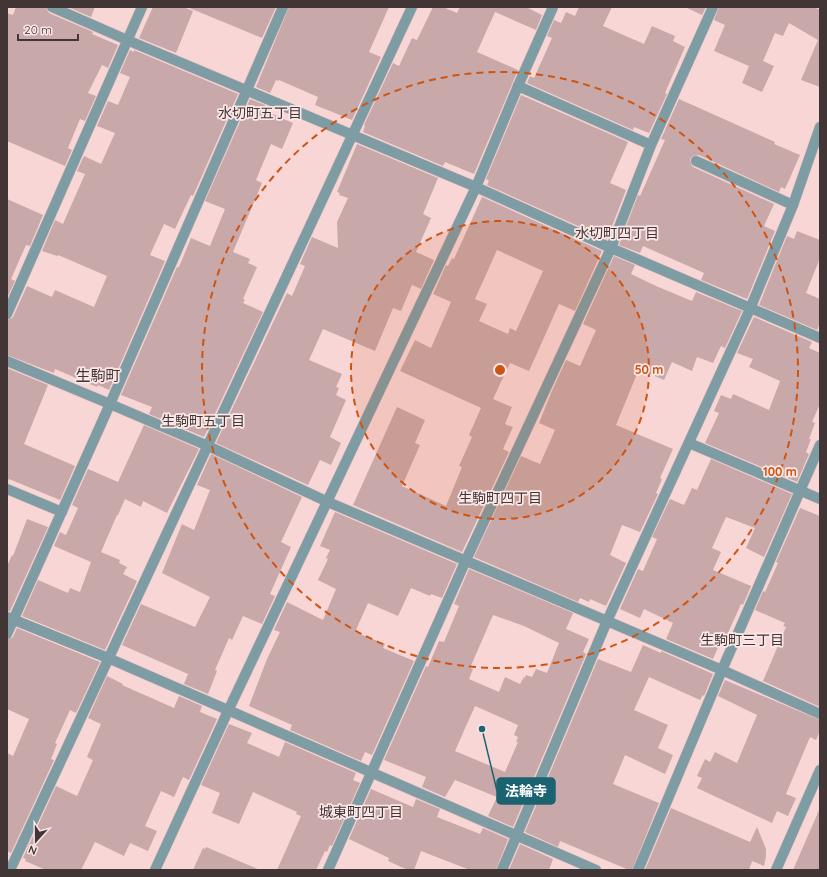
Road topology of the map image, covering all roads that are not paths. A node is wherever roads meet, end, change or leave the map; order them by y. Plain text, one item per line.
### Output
1 (52, 7) edge
2 (142, 7) edge
3 (283, 7) edge
4 (412, 7) edge
5 (553, 7) edge
6 (713, 7) edge
7 (127, 40) junction
8 (518, 86) junction
9 (246, 90) junction
10 (820, 127) edge
11 (353, 136) junction
12 (651, 145) junction
13 (696, 161) dead end
14 (476, 187) junction
15 (793, 205) junction
16 (611, 248) junction
17 (750, 308) junction
18 (7, 314) edge
19 (820, 338) edge
20 (7, 361) edge
21 (110, 404) junction
22 (690, 443) junction
23 (820, 445) edge
24 (208, 446) junction
25 (7, 489) edge
26 (800, 491) junction
27 (820, 499) edge
28 (328, 502) junction
29 (62, 512) junction
30 (466, 560) junction
31 (10, 618) edge
32 (607, 621) junction
33 (7, 634) edge
34 (108, 658) junction
35 (722, 670) junction
36 (228, 710) junction
37 (820, 714) edge
38 (820, 770) edge
39 (371, 772) junction
40 (517, 835) junction
41 (10, 870) edge
42 (155, 870) edge
43 (328, 870) edge
44 (502, 870) edge
45 (596, 870) edge
46 (638, 870) edge
47 (776, 870) edge

1 - 7 street
2 - 7 street
3 - 9 street
4 - 11 street
5 - 8 street
6 - 12 street
7 - 9 street
7 - 18 street
8 - 12 street
8 - 14 street
9 - 11 street
9 - 21 street
10 - 15 street
11 - 14 street
11 - 24 street
12 - 16 street
13 - 15 street
14 - 16 street
14 - 28 street
15 - 17 street
16 - 17 street
16 - 30 street
17 - 19 street
17 - 22 street
20 - 21 street
21 - 24 street
21 - 29 street
22 - 26 street
22 - 32 street
23 - 26 street
24 - 28 street
24 - 34 street
25 - 29 street
26 - 27 street
26 - 35 street
28 - 30 street
28 - 36 street
29 - 31 street
30 - 32 street
30 - 39 street
31 - 33 street
31 - 34 street
32 - 35 street
32 - 40 street
34 - 36 street
34 - 41 street
35 - 37 street
35 - 46 street
36 - 39 street
36 - 42 street
38 - 47 street
39 - 40 street
39 - 43 street
40 - 44 street
40 - 45 street

